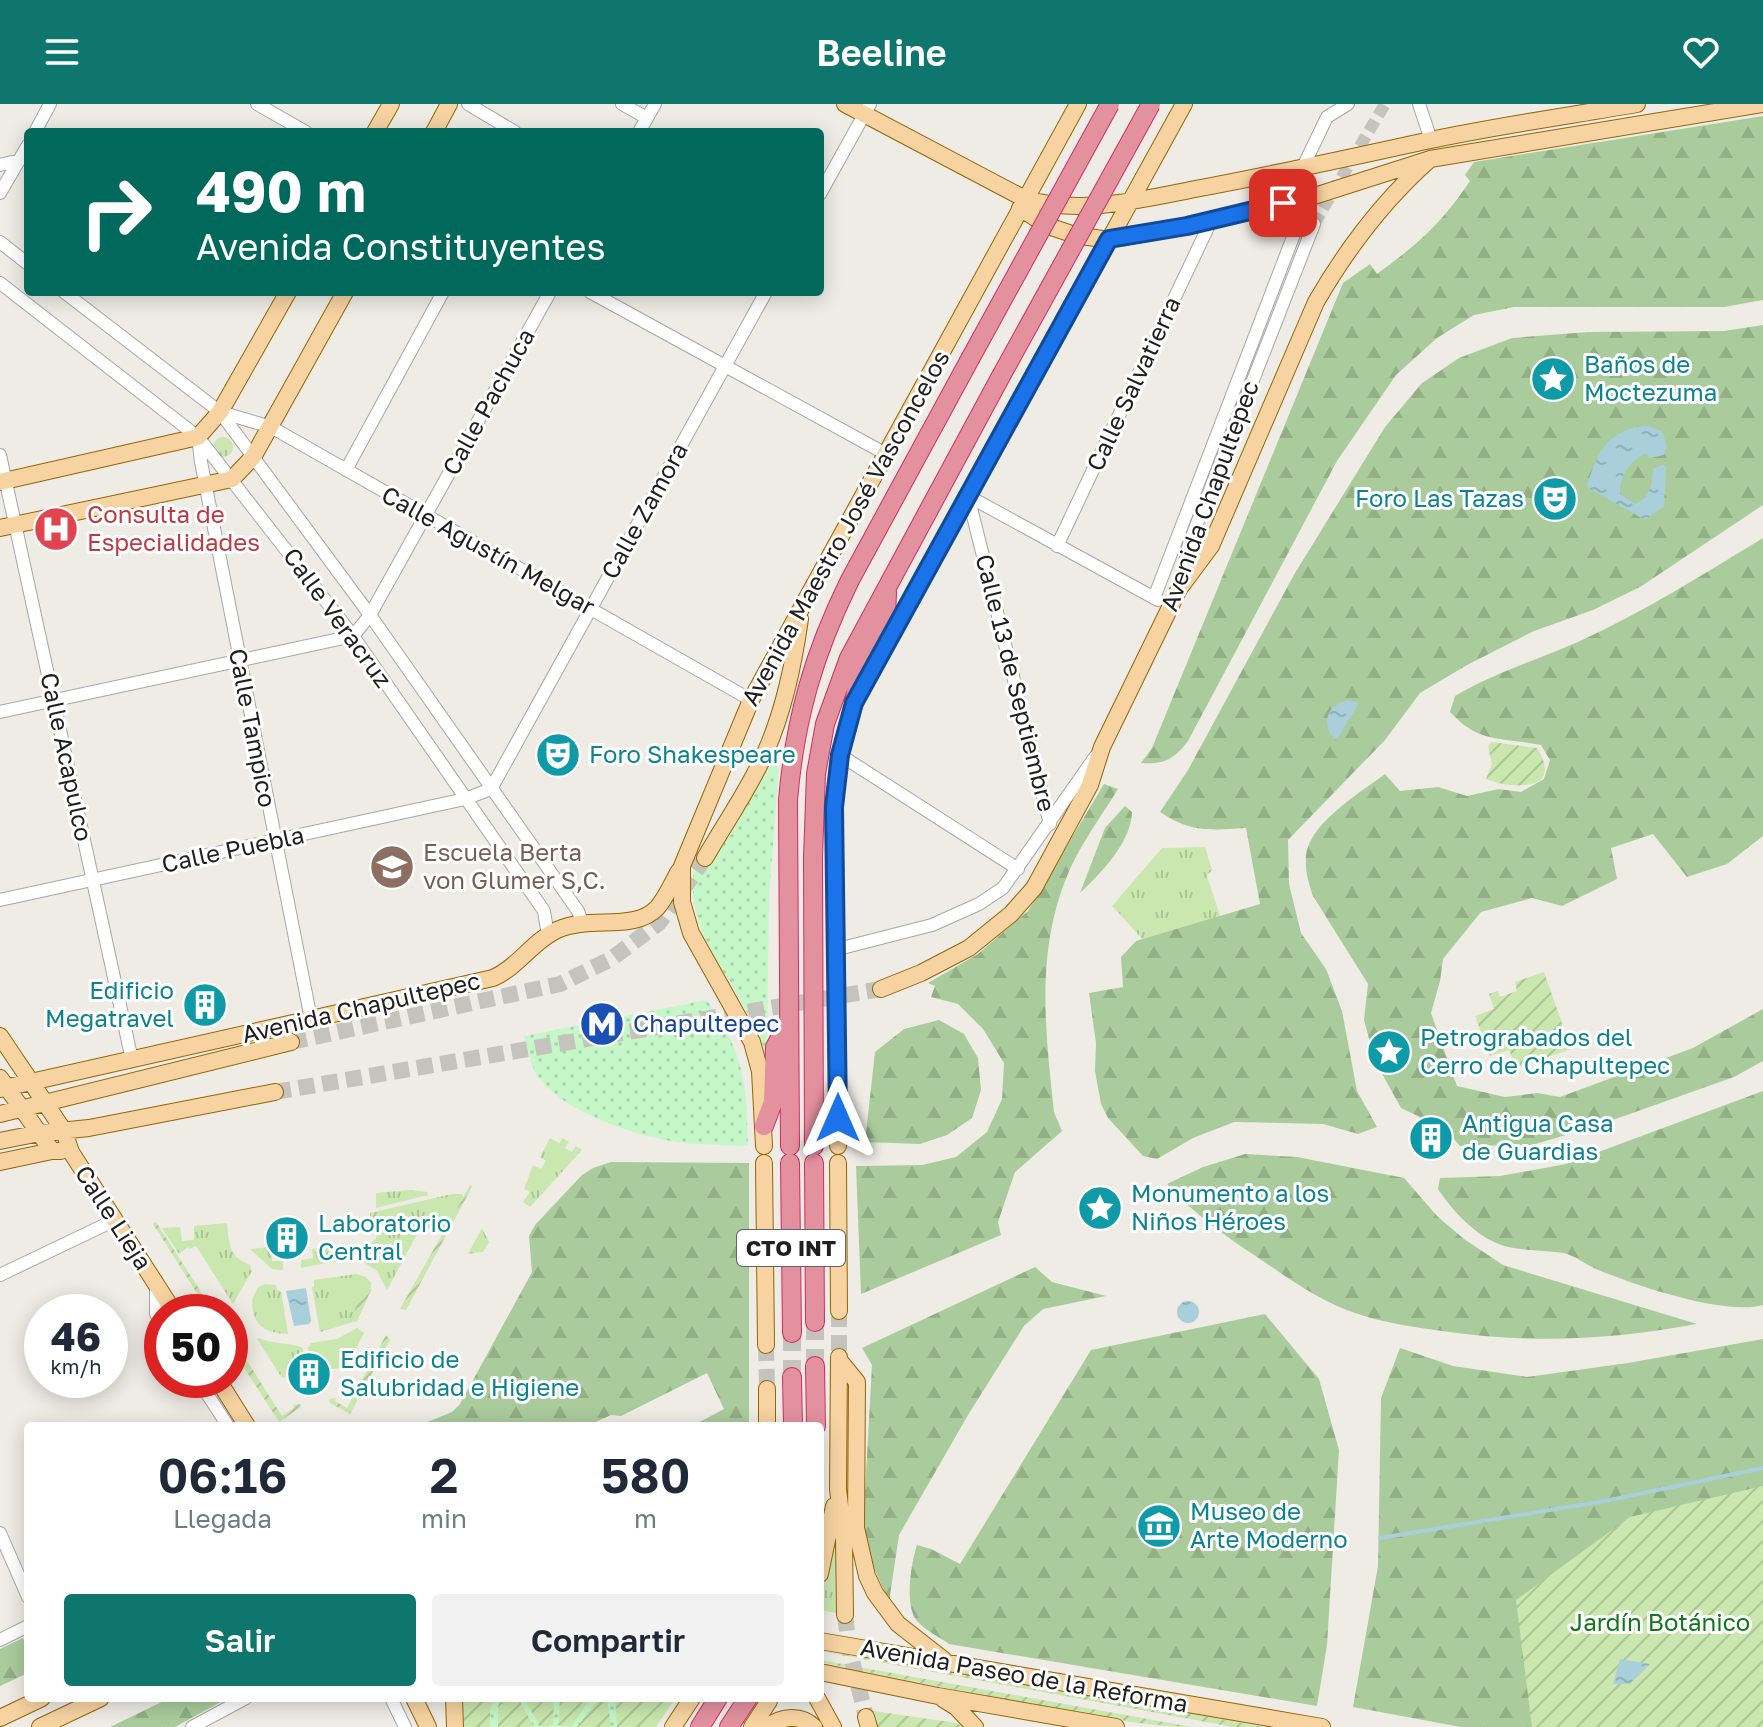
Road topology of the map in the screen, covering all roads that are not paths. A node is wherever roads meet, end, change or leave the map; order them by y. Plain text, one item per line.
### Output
1 (50, 104) edge
2 (257, 104) edge
3 (391, 104) edge
4 (449, 104) edge
5 (468, 104) edge
6 (622, 104) edge
7 (655, 104) edge
8 (845, 104) edge
9 (1078, 104) edge
10 (1110, 104) edge
11 (1151, 104) edge
12 (1184, 104) edge
13 (1419, 104) edge
14 (1637, 104) edge
15 (1763, 104) edge
16 (1343, 105) edge
17 (867, 109) edge
18 (647, 118) junction
19 (37, 128) edge
20 (299, 128) edge
21 (377, 128) edge
22 (436, 128) edge
23 (508, 128) edge
24 (641, 128) edge
25 (1431, 140) junction
26 (24, 152) edge
27 (1430, 159) junction
28 (20, 160) junction
29 (0, 165) edge
30 (1302, 169) junction
31 (824, 187) edge
32 (0, 193) edge
33 (1308, 198) junction
34 (1129, 202) junction
35 (1023, 204) junction
36 (1211, 221) junction
37 (1314, 224) tunnel mouth
38 (1109, 239) junction
39 (0, 242) edge
40 (24, 261) edge
41 (0, 283) edge
42 (69, 296) edge
43 (286, 296) edge
44 (343, 296) edge
45 (441, 296) edge
46 (548, 296) edge
47 (597, 296) edge
48 (764, 296) edge
49 (725, 365) junction
50 (220, 412) junction
51 (271, 427) junction
52 (198, 437) junction
53 (886, 454) junction
54 (0, 455) edge
55 (253, 457) junction
56 (346, 470) junction
57 (232, 479) junction
58 (3, 482) edge
59 (205, 485) junction
60 (968, 496) junction
61 (425, 517) junction
62 (8, 526) edge
63 (1057, 546) junction
64 (887, 586) junction
65 (1179, 589) junction
66 (1154, 598) junction
67 (1171, 607) junction
68 (591, 609) junction
69 (801, 610) junction
70 (370, 615) junction
71 (353, 636) junction
72 (239, 661) junction
73 (751, 700) junction
74 (54, 701) junction
75 (854, 703) junction
76 (0, 712) edge
77 (1102, 747) junction
78 (840, 755) junction
79 (491, 789) junction
80 (465, 799) junction
81 (1050, 824) junction
82 (274, 842) junction
83 (705, 858) tunnel mouth
84 (682, 866) junction
85 (1018, 869) junction
86 (93, 880) junction
87 (0, 900) edge
88 (582, 922) junction
89 (548, 936) junction
90 (834, 950) junction
91 (881, 989) tunnel mouth
92 (311, 1019) junction
93 (788, 1023) junction
94 (0, 1036) edge
95 (291, 1042) tunnel mouth
96 (132, 1060) junction
97 (32, 1082) junction
98 (2, 1085) edge
99 (275, 1092) tunnel mouth
100 (46, 1104) junction
101 (22, 1109) junction
102 (0, 1114) edge
103 (764, 1126) junction
104 (64, 1131) junction
105 (40, 1133) junction
106 (0, 1141) edge
107 (52, 1151) junction
108 (71, 1152) junction
109 (0, 1162) edge
110 (115, 1220) junction
111 (0, 1275) edge
112 (156, 1284) junction
113 (156, 1294) edge
114 (162, 1294) edge
115 (839, 1311) tunnel mouth
116 (815, 1322) tunnel mouth
117 (792, 1333) tunnel mouth
118 (766, 1345) tunnel mouth
119 (815, 1366) tunnel mouth
120 (792, 1377) tunnel mouth
121 (767, 1389) tunnel mouth
122 (210, 1398) edge
123 (229, 1398) edge
124 (225, 1422) edge
125 (244, 1422) edge
126 (767, 1422) edge
127 (793, 1422) edge
128 (816, 1422) edge
129 (838, 1489) junction
130 (0, 1533) edge
131 (824, 1555) edge
132 (24, 1588) edge
133 (845, 1615) tunnel mouth
134 (24, 1628) edge
135 (0, 1640) edge
136 (824, 1642) edge
137 (946, 1661) junction
138 (824, 1673) edge
139 (938, 1696) junction
140 (34, 1702) edge
141 (93, 1702) edge
142 (239, 1702) edge
143 (393, 1702) edge
144 (416, 1702) edge
145 (454, 1702) edge
146 (689, 1702) edge
147 (716, 1702) edge
148 (745, 1702) edge
149 (768, 1702) edge
150 (819, 1702) edge
151 (0, 1718) edge
152 (40, 1727) edge
153 (192, 1727) edge
154 (405, 1727) edge
155 (428, 1727) edge
156 (455, 1727) edge
157 (673, 1727) edge
158 (700, 1727) edge
159 (729, 1727) edge
160 (752, 1727) edge
161 (767, 1727) edge
162 (814, 1727) edge
163 (833, 1727) edge
164 (975, 1727) edge
165 (1107, 1727) edge
166 (1322, 1727) edge

1 - 19 street
2 - 20 street
3 - 21 main road
4 - 22 main road
5 - 23 street
6 - 18 street
7 - 18 street
8 - 17 main road
9 - 35 main road, Avenida Maestro José Vasconcelos / CTO INT
10 - 93 highway, CTO INT, bridge
11 - 64 highway, CTO INT, bridge
12 - 34 main road, CTO INT
13 - 25 street
14 - 25 main road
15 - 27 main road
16 - 30 street
17 - 31 street
17 - 35 main road
18 - 24 street
25 - 30 main road
26 - 28 street
27 - 33 main road
27 - 65 main road
28 - 29 street
28 - 32 street
30 - 34 main road
33 - 36 main road
33 - 66 street, Avenida Chapultepec
34 - 35 main road
34 - 38 main road, CTO INT
35 - 38 main road
35 - 53 main road, Avenida Maestro José Vasconcelos / CTO INT
36 - 38 main road
36 - 63 street, Calle Salvatierra
37 - 65 street, Avenida Chapultepec
38 - 60 main road, CTO INT
39 - 40 street
41 - 52 street, Calle Veracruz
42 - 50 street, Calle Veracruz
43 - 50 main road
44 - 51 main road
45 - 56 street
46 - 61 street, Calle Pachuca
47 - 49 street
48 - 49 street, Calle Zamora
49 - 53 street
49 - 68 street, Calle Zamora
50 - 51 street, Calle Agustín Melgar
50 - 52 main road
50 - 55 street, Calle Veracruz
51 - 55 main road
51 - 56 street, Calle Agustín Melgar
52 - 57 street, Calle Veracruz
52 - 58 main road
52 - 59 street, Calle Tampico
53 - 69 main road, Avenida Maestro José Vasconcelos / CTO INT
54 - 58 street, Calle Acapulco
55 - 57 main road
55 - 70 street, Calle Veracruz
56 - 61 street, Calle Agustín Melgar
57 - 59 main road
57 - 71 street, Calle Veracruz
58 - 62 street, Calle Acapulco
59 - 62 main road
59 - 72 street, Calle Tampico
60 - 63 street
60 - 75 main road, CTO INT
60 - 81 street, Calle 13 de Septiembre
61 - 68 street, Calle Agustín Melgar
61 - 70 street, Calle Pachuca
62 - 74 street, Calle Acapulco
63 - 66 street
64 - 75 highway
64 - 116 highway, CTO INT
65 - 67 main road, Avenida Chapultepec
66 - 67 street
67 - 77 main road, Avenida Chapultepec
68 - 73 street, Calle Agustín Melgar
68 - 79 street, Calle Zamora
69 - 73 main road, Avenida Maestro José Vasconcelos / CTO INT
69 - 83 main road
70 - 71 street, Calle Pachuca
70 - 79 street, Calle Veracruz
71 - 72 street
71 - 80 street, Calle Veracruz
72 - 74 street
72 - 82 street, Calle Tampico
73 - 84 main road, Avenida Maestro José Vasconcelos / CTO INT
74 - 76 street
74 - 86 street, Calle Acapulco
75 - 78 main road, CTO INT
77 - 81 street, Avenida Chapultepec
77 - 91 main road
78 - 85 street
78 - 90 main road, CTO INT
79 - 80 street
79 - 88 street, Calle Veracruz
80 - 82 street, Calle Puebla
80 - 89 street, Calle Veracruz
81 - 85 street, Avenida Chapultepec
82 - 86 street, Calle Puebla
82 - 92 street, Calle Tampico
84 - 88 main road, Avenida Chapultepec
84 - 103 main road, Avenida Maestro José Vasconcelos / CTO INT
85 - 90 street, Avenida Chapultepec
86 - 87 street, Calle Puebla
86 - 96 street, Calle Acapulco
88 - 89 main road, Avenida Chapultepec
89 - 92 main road, Avenida Chapultepec
90 - 115 main road, CTO INT
92 - 96 main road, Avenida Chapultepec
93 - 103 highway
93 - 117 highway, CTO INT
94 - 97 main road, Calle Lieja
95 - 100 main road
96 - 97 main road, Avenida Chapultepec
97 - 98 main road, Avenida Chapultepec
97 - 100 main road, Calle Lieja
98 - 101 main road, Calle Lieja
99 - 104 main road
100 - 101 main road
100 - 104 main road, Calle Lieja
101 - 102 main road
101 - 105 main road, Calle Lieja
103 - 118 main road, Avenida Maestro José Vasconcelos / CTO INT
104 - 105 main road
104 - 108 main road, Calle Lieja
105 - 106 main road
105 - 107 main road, Calle Lieja
107 - 108 main road, Calle Lieja
107 - 109 main road
108 - 110 main road, Calle Lieja
110 - 111 street
110 - 112 main road, Calle Lieja
112 - 113 street, Calle Lieja
112 - 114 main road, Calle Lieja
119 - 128 highway
120 - 127 highway
121 - 126 main road
122 - 124 street
123 - 125 main road
129 - 131 main road
129 - 133 main road
129 - 137 main road
130 - 132 street
134 - 135 street
136 - 137 main road, Avenida Paseo de la Reforma
137 - 166 main road, Avenida Paseo de la Reforma
138 - 139 main road, Avenida Paseo de la Reforma
139 - 164 main road
139 - 165 main road, Avenida Paseo de la Reforma
140 - 151 main road
141 - 152 main road
142 - 153 street
143 - 154 street
144 - 155 main road
145 - 156 main road
146 - 157 main road
147 - 158 highway
148 - 159 highway
149 - 160 main road
150 - 163 main road
161 - 162 main road

